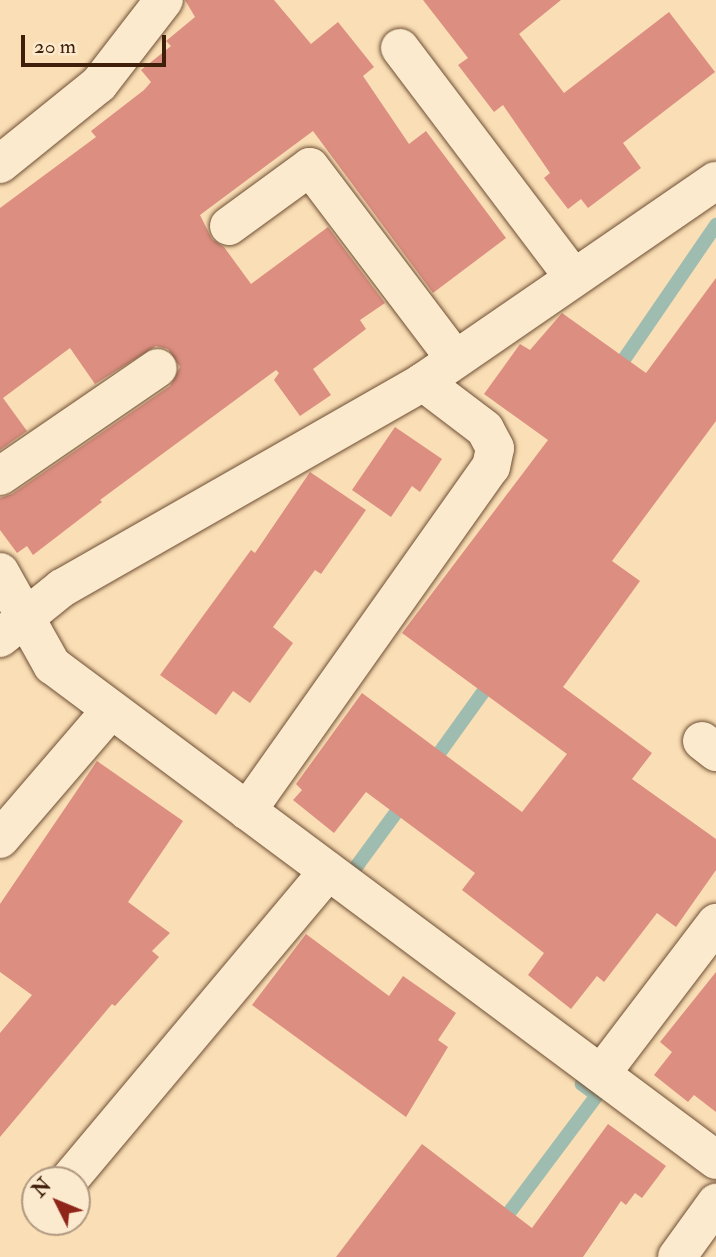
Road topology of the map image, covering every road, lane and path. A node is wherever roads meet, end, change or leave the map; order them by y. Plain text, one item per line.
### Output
1 (164, 0) edge
2 (400, 48) dead end
3 (0, 164) edge
4 (716, 181) edge
5 (229, 226) dead end
6 (574, 278) junction
7 (455, 359) junction
8 (158, 368) dead end
9 (423, 382) junction
10 (0, 477) edge
11 (0, 572) edge
12 (12, 629) edge
13 (111, 710) junction
14 (247, 811) junction
15 (0, 839) edge
16 (328, 871) junction
17 (716, 923) edge
18 (601, 1074) junction
19 (716, 1160) edge
20 (81, 1166) edge
21 (716, 1203) edge
22 (677, 1257) edge

1 - 3 street
2 - 6 street
4 - 6 street
5 - 7 street
6 - 7 street
7 - 9 street
8 - 10 street
9 - 12 street
9 - 14 street
11 - 12 street
12 - 13 street
13 - 14 street
13 - 15 street
14 - 16 street
16 - 18 street
16 - 20 street
17 - 18 street
18 - 19 street
21 - 22 street

